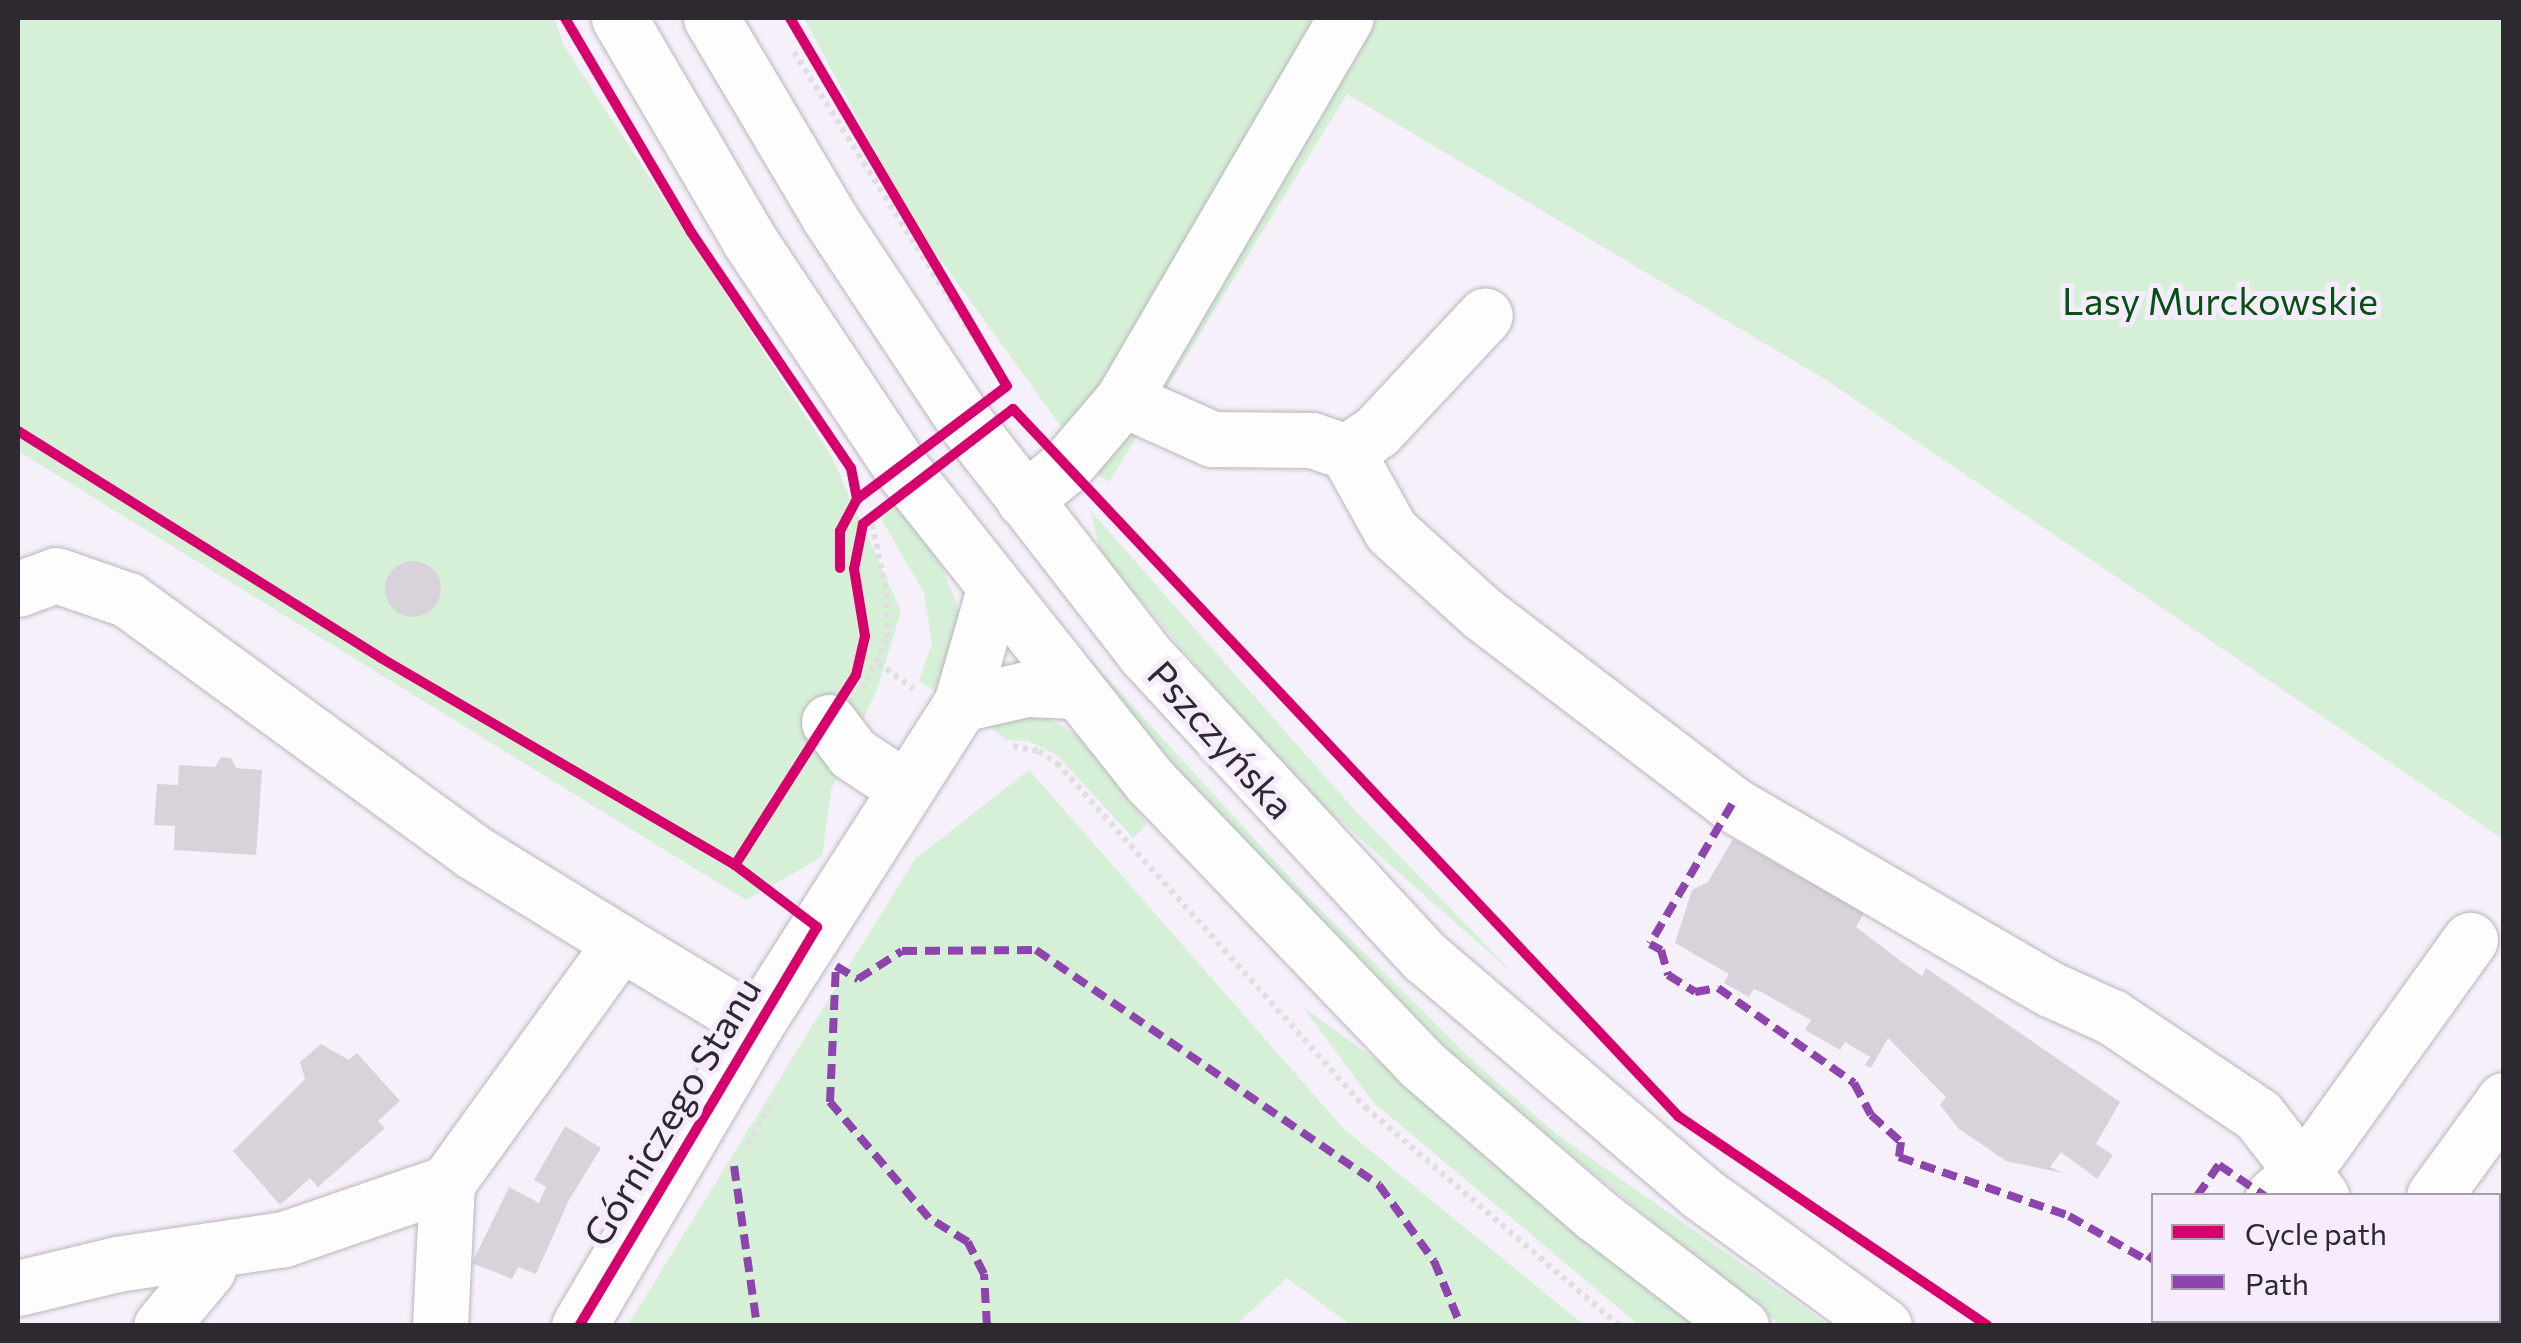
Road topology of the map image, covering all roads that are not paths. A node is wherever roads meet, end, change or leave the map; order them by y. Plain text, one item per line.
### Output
1 (620, 18) edge
2 (711, 18) edge
3 (1346, 18) edge
4 (1485, 315) dead end
5 (1122, 399) junction
6 (1347, 452) junction
7 (1024, 500) junction
8 (18, 589) edge
9 (994, 590) junction
10 (1075, 690) junction
11 (957, 711) junction
12 (830, 722) road end
13 (905, 788) junction
14 (2470, 940) dead end
15 (621, 943) junction
16 (756, 1024) junction
17 (2504, 1100) edge
18 (447, 1183) junction
19 (2300, 1186) edge
20 (2436, 1193) edge
21 (210, 1250) junction
22 (18, 1288) edge
23 (161, 1326) edge
24 (440, 1326) edge
25 (579, 1326) edge
26 (1741, 1326) edge
27 (1884, 1326) edge

1 - 9 main road, Pszczyńska
2 - 7 main road, Pszczyńska
3 - 5 main road
4 - 6 main road
5 - 6 main road
5 - 7 main road
6 - 19 main road
7 - 27 main road, Pszczyńska
8 - 15 main road
9 - 10 main road, Pszczyńska
9 - 11 main road, Górniczego Stanu
10 - 11 main road
10 - 26 main road, Pszczyńska
11 - 13 main road, Górniczego Stanu
12 - 13 main road
13 - 16 main road, Górniczego Stanu
14 - 19 main road
15 - 16 main road
15 - 18 main road
16 - 25 main road, Górniczego Stanu
17 - 20 main road
18 - 21 main road
18 - 24 main road
21 - 22 main road
21 - 23 main road

